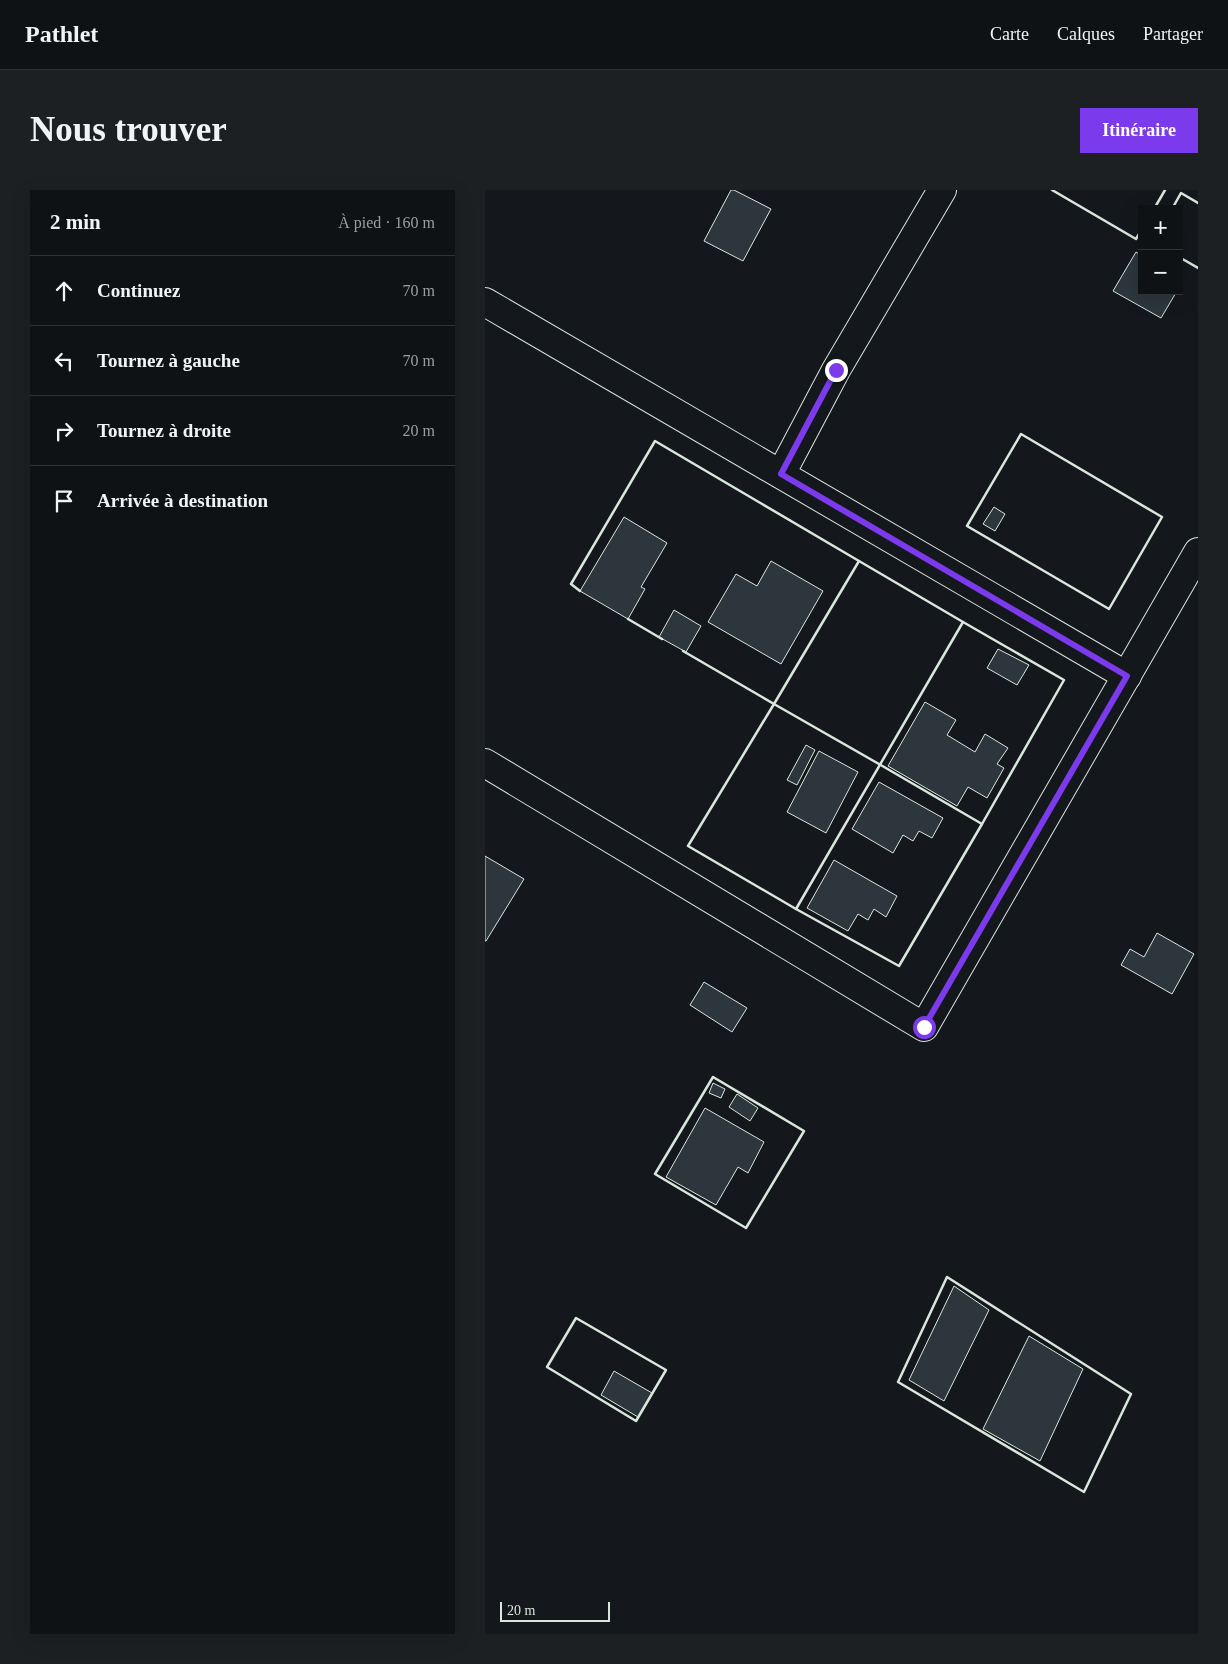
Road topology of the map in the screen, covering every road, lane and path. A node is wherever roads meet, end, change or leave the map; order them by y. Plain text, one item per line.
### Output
1 (942, 190) edge
2 (485, 302) edge
3 (781, 474) junction
4 (1198, 552) edge
5 (1127, 676) junction
6 (485, 763) edge

1 - 3 street
2 - 3 street
3 - 5 street
4 - 5 street
5 - 6 street

